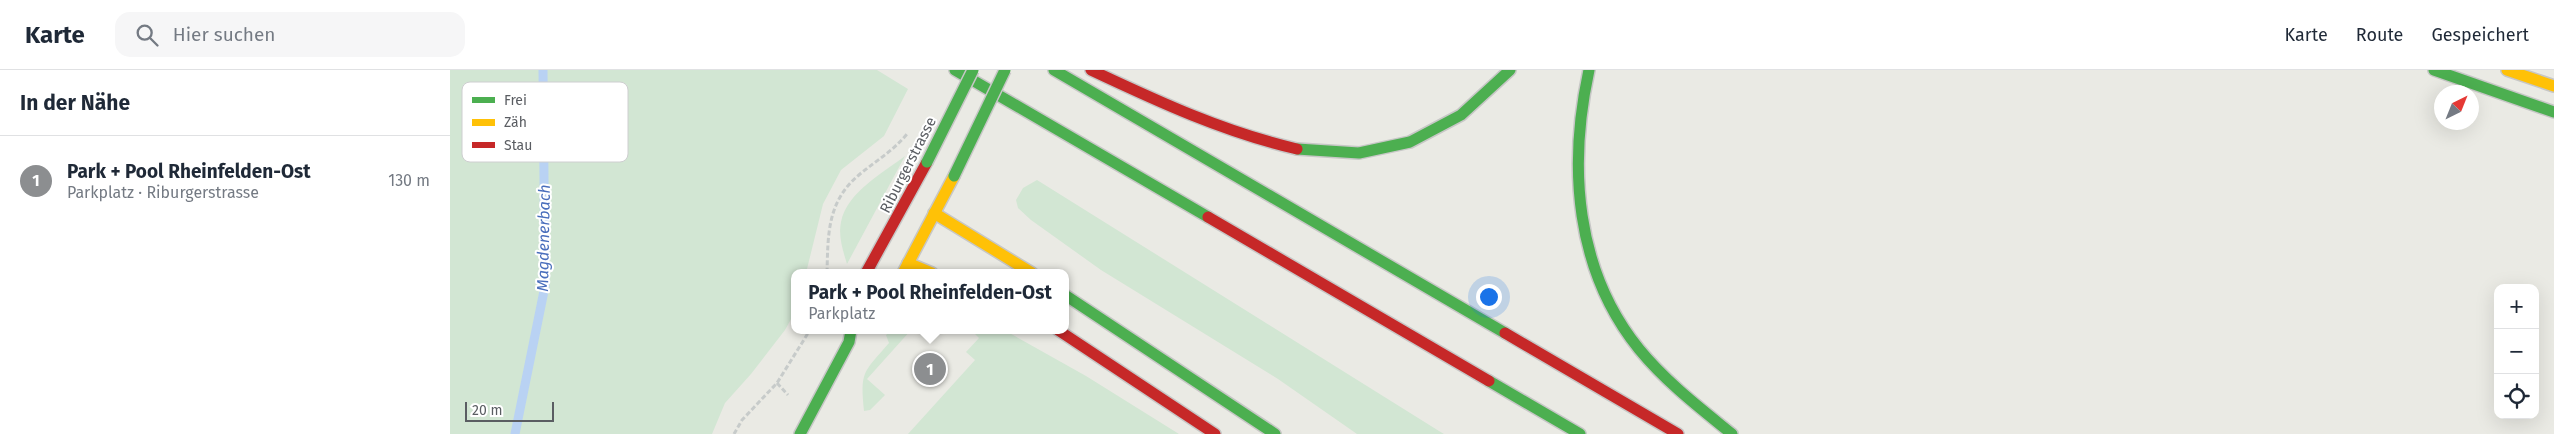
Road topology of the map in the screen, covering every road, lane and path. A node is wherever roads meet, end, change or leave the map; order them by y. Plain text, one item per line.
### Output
1 (955, 70) edge
2 (973, 70) edge
3 (1005, 70) edge
4 (1054, 70) edge
5 (1091, 70) edge
6 (1510, 70) edge
7 (1589, 70) edge
8 (2434, 70) edge
9 (2507, 70) edge
10 (2554, 86) edge
11 (2554, 112) edge
12 (910, 129) dead end
13 (934, 213) junction
14 (896, 238) junction
15 (905, 268) edge
16 (827, 269) edge
17 (869, 269) edge
18 (1025, 269) edge
19 (1069, 298) edge
20 (807, 334) edge
21 (1064, 334) edge
22 (850, 336) edge
23 (734, 434) edge
24 (800, 434) edge
25 (1215, 434) edge
26 (1275, 434) edge
27 (1580, 434) edge
28 (1678, 434) edge
29 (1732, 434) edge

1 - 27 main road
2 - 14 main road, Riburgerstrasse, bridge
3 - 13 main road, bridge
4 - 28 main road
5 - 6 main road
7 - 29 main road
8 - 11 main road
9 - 10 main road
12 - 16 path
13 - 14 main road
13 - 15 main road
13 - 18 main road
14 - 15 main road
14 - 17 main road, Riburgerstrasse
19 - 26 main road
20 - 23 path
21 - 25 main road
22 - 24 main road

